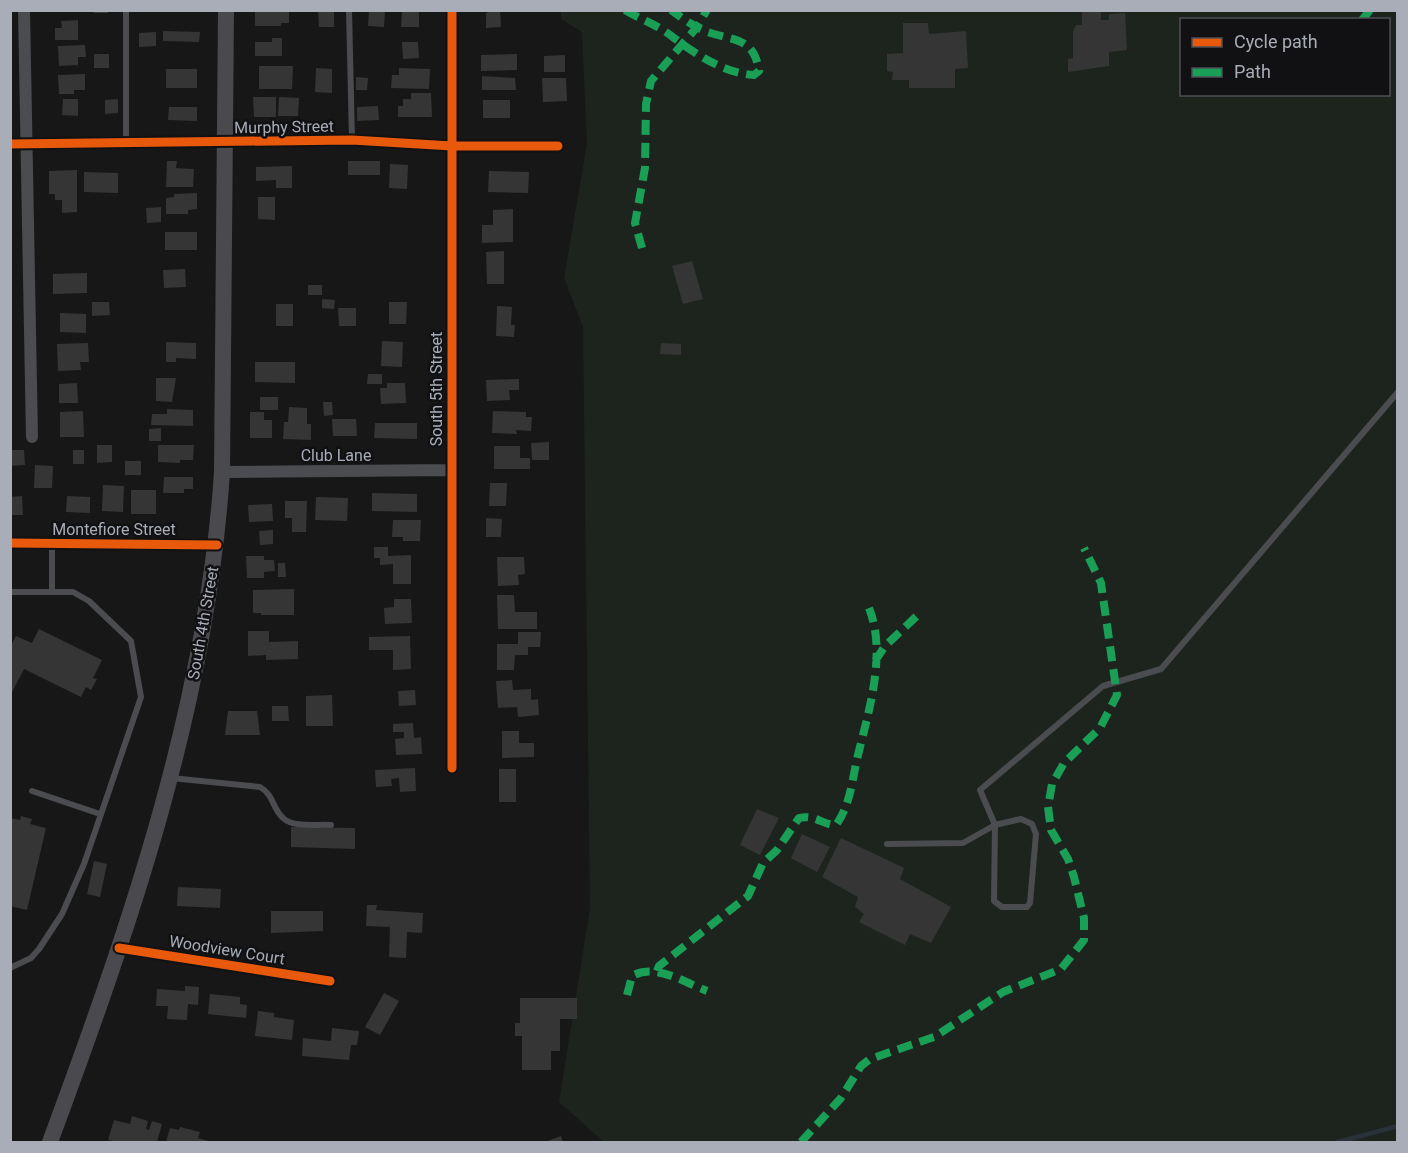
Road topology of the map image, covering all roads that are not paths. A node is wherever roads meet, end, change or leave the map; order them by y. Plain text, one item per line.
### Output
1 (24, 10) edge
2 (126, 10) edge
3 (226, 10) edge
4 (349, 10) edge
5 (453, 10) edge
6 (352, 140) junction
7 (26, 143) junction
8 (126, 143) junction
9 (224, 143) junction
10 (10, 144) edge
11 (453, 146) junction
12 (558, 146) dead end
13 (1398, 392) edge
14 (32, 437) dead end
15 (451, 470) junction
16 (222, 472) junction
17 (10, 543) edge
18 (52, 543) junction
19 (217, 545) junction
20 (10, 592) edge
21 (52, 592) junction
22 (453, 768) dead end
23 (170, 778) junction
24 (32, 791) dead end
25 (100, 814) junction
26 (331, 825) dead end
27 (995, 825) junction
28 (887, 844) dead end
29 (119, 948) junction
30 (10, 968) edge
31 (330, 981) dead end
32 (50, 1143) edge

1 - 7 street
2 - 8 lane
3 - 9 main road, South 4th Street
4 - 6 lane
5 - 11 street, South 5th Street
6 - 9 street, Murphy Street
6 - 11 street, Murphy Street
7 - 8 street, Murphy Street
7 - 10 street, Murphy Street
7 - 14 street
8 - 9 street, Murphy Street
9 - 16 main road, South 4th Street
11 - 12 street, Murphy Street
11 - 15 street, South 5th Street
13 - 27 lane
15 - 16 street, Club Lane
15 - 22 street, South 5th Street
16 - 19 main road, South 4th Street
17 - 18 street, Montefiore Street
18 - 19 street, Montefiore Street
18 - 21 lane
19 - 23 main road, South 4th Street
20 - 21 lane
21 - 25 lane
23 - 26 lane
23 - 29 main road, South 4th Street
24 - 25 lane
25 - 30 lane
27 - 27 lane
27 - 28 lane
29 - 31 street, Woodview Court
29 - 32 main road, South 4th Street

